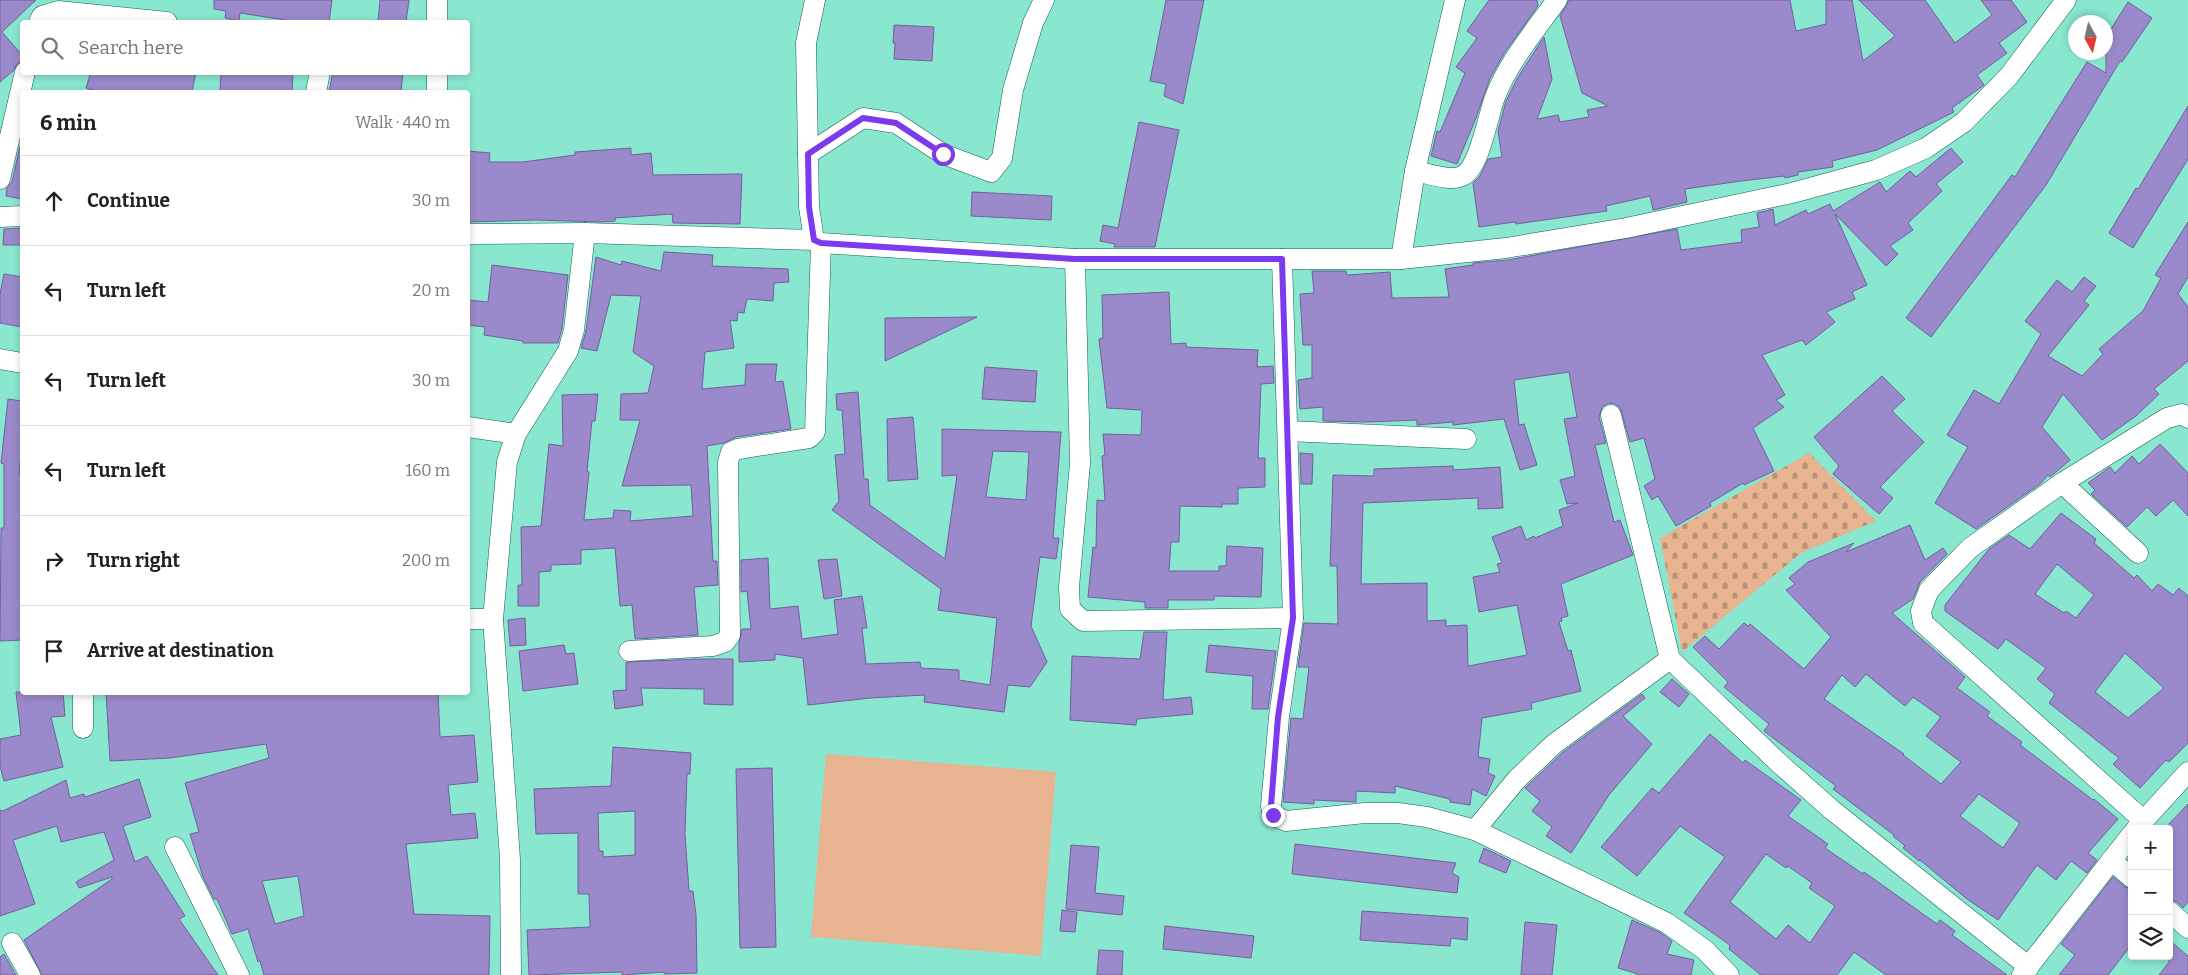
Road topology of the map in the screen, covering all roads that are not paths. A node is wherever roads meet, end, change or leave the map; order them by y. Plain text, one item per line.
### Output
1 (437, 0) edge
2 (815, 0) edge
3 (1044, 0) edge
4 (1455, 0) edge
5 (1557, 0) edge
6 (2066, 0) edge
7 (40, 20) edge
8 (147, 20) edge
9 (437, 20) edge
10 (24, 75) edge
11 (319, 75) edge
12 (437, 75) edge
13 (21, 90) edge
14 (316, 90) edge
15 (437, 90) edge
16 (20, 93) edge
17 (808, 154) junction
18 (1415, 171) junction
19 (0, 179) edge
20 (20, 216) edge
21 (0, 217) edge
22 (585, 233) junction
23 (470, 234) edge
24 (818, 241) junction
25 (1075, 259) junction
26 (1282, 259) junction
27 (1401, 259) junction
28 (0, 359) edge
29 (20, 363) edge
30 (1611, 415) dead end
31 (2188, 418) edge
32 (470, 427) edge
33 (1288, 431) junction
34 (516, 434) junction
35 (1466, 439) dead end
36 (2062, 483) junction
37 (2138, 553) dead end
38 (1293, 618) junction
39 (470, 619) edge
40 (493, 619) junction
41 (629, 651) dead end
42 (1670, 659) junction
43 (83, 695) edge
44 (83, 728) dead end
45 (2188, 772) edge
46 (2134, 825) edge
47 (2140, 825) edge
48 (1475, 830) junction
49 (2128, 839) edge
50 (176, 847) dead end
51 (2111, 860) junction
52 (2128, 875) edge
53 (2173, 915) edge
54 (2188, 928) edge
55 (12, 943) dead end
56 (2026, 971) edge
57 (30, 975) edge
58 (239, 975) edge
59 (511, 975) edge
60 (1729, 975) edge

1 - 9 street
2 - 17 street
3 - 17 street
4 - 18 street
5 - 18 street
6 - 27 street
7 - 8 street
10 - 13 street
11 - 14 street
12 - 15 street
16 - 19 street
17 - 24 street
18 - 27 street
20 - 21 street
22 - 23 street
22 - 24 street
22 - 34 street
24 - 25 street
24 - 41 street
25 - 26 street
25 - 38 street
26 - 27 street
26 - 33 street
28 - 29 street
30 - 42 street
31 - 36 street
32 - 34 street
33 - 35 street
33 - 38 street
34 - 40 street
36 - 37 street
36 - 46 street
38 - 48 street
39 - 40 street
40 - 59 street
42 - 48 street
42 - 56 street
43 - 44 street
45 - 47 street
48 - 60 street
49 - 51 street
50 - 58 street
51 - 52 street
51 - 56 street
53 - 54 street
55 - 57 street

